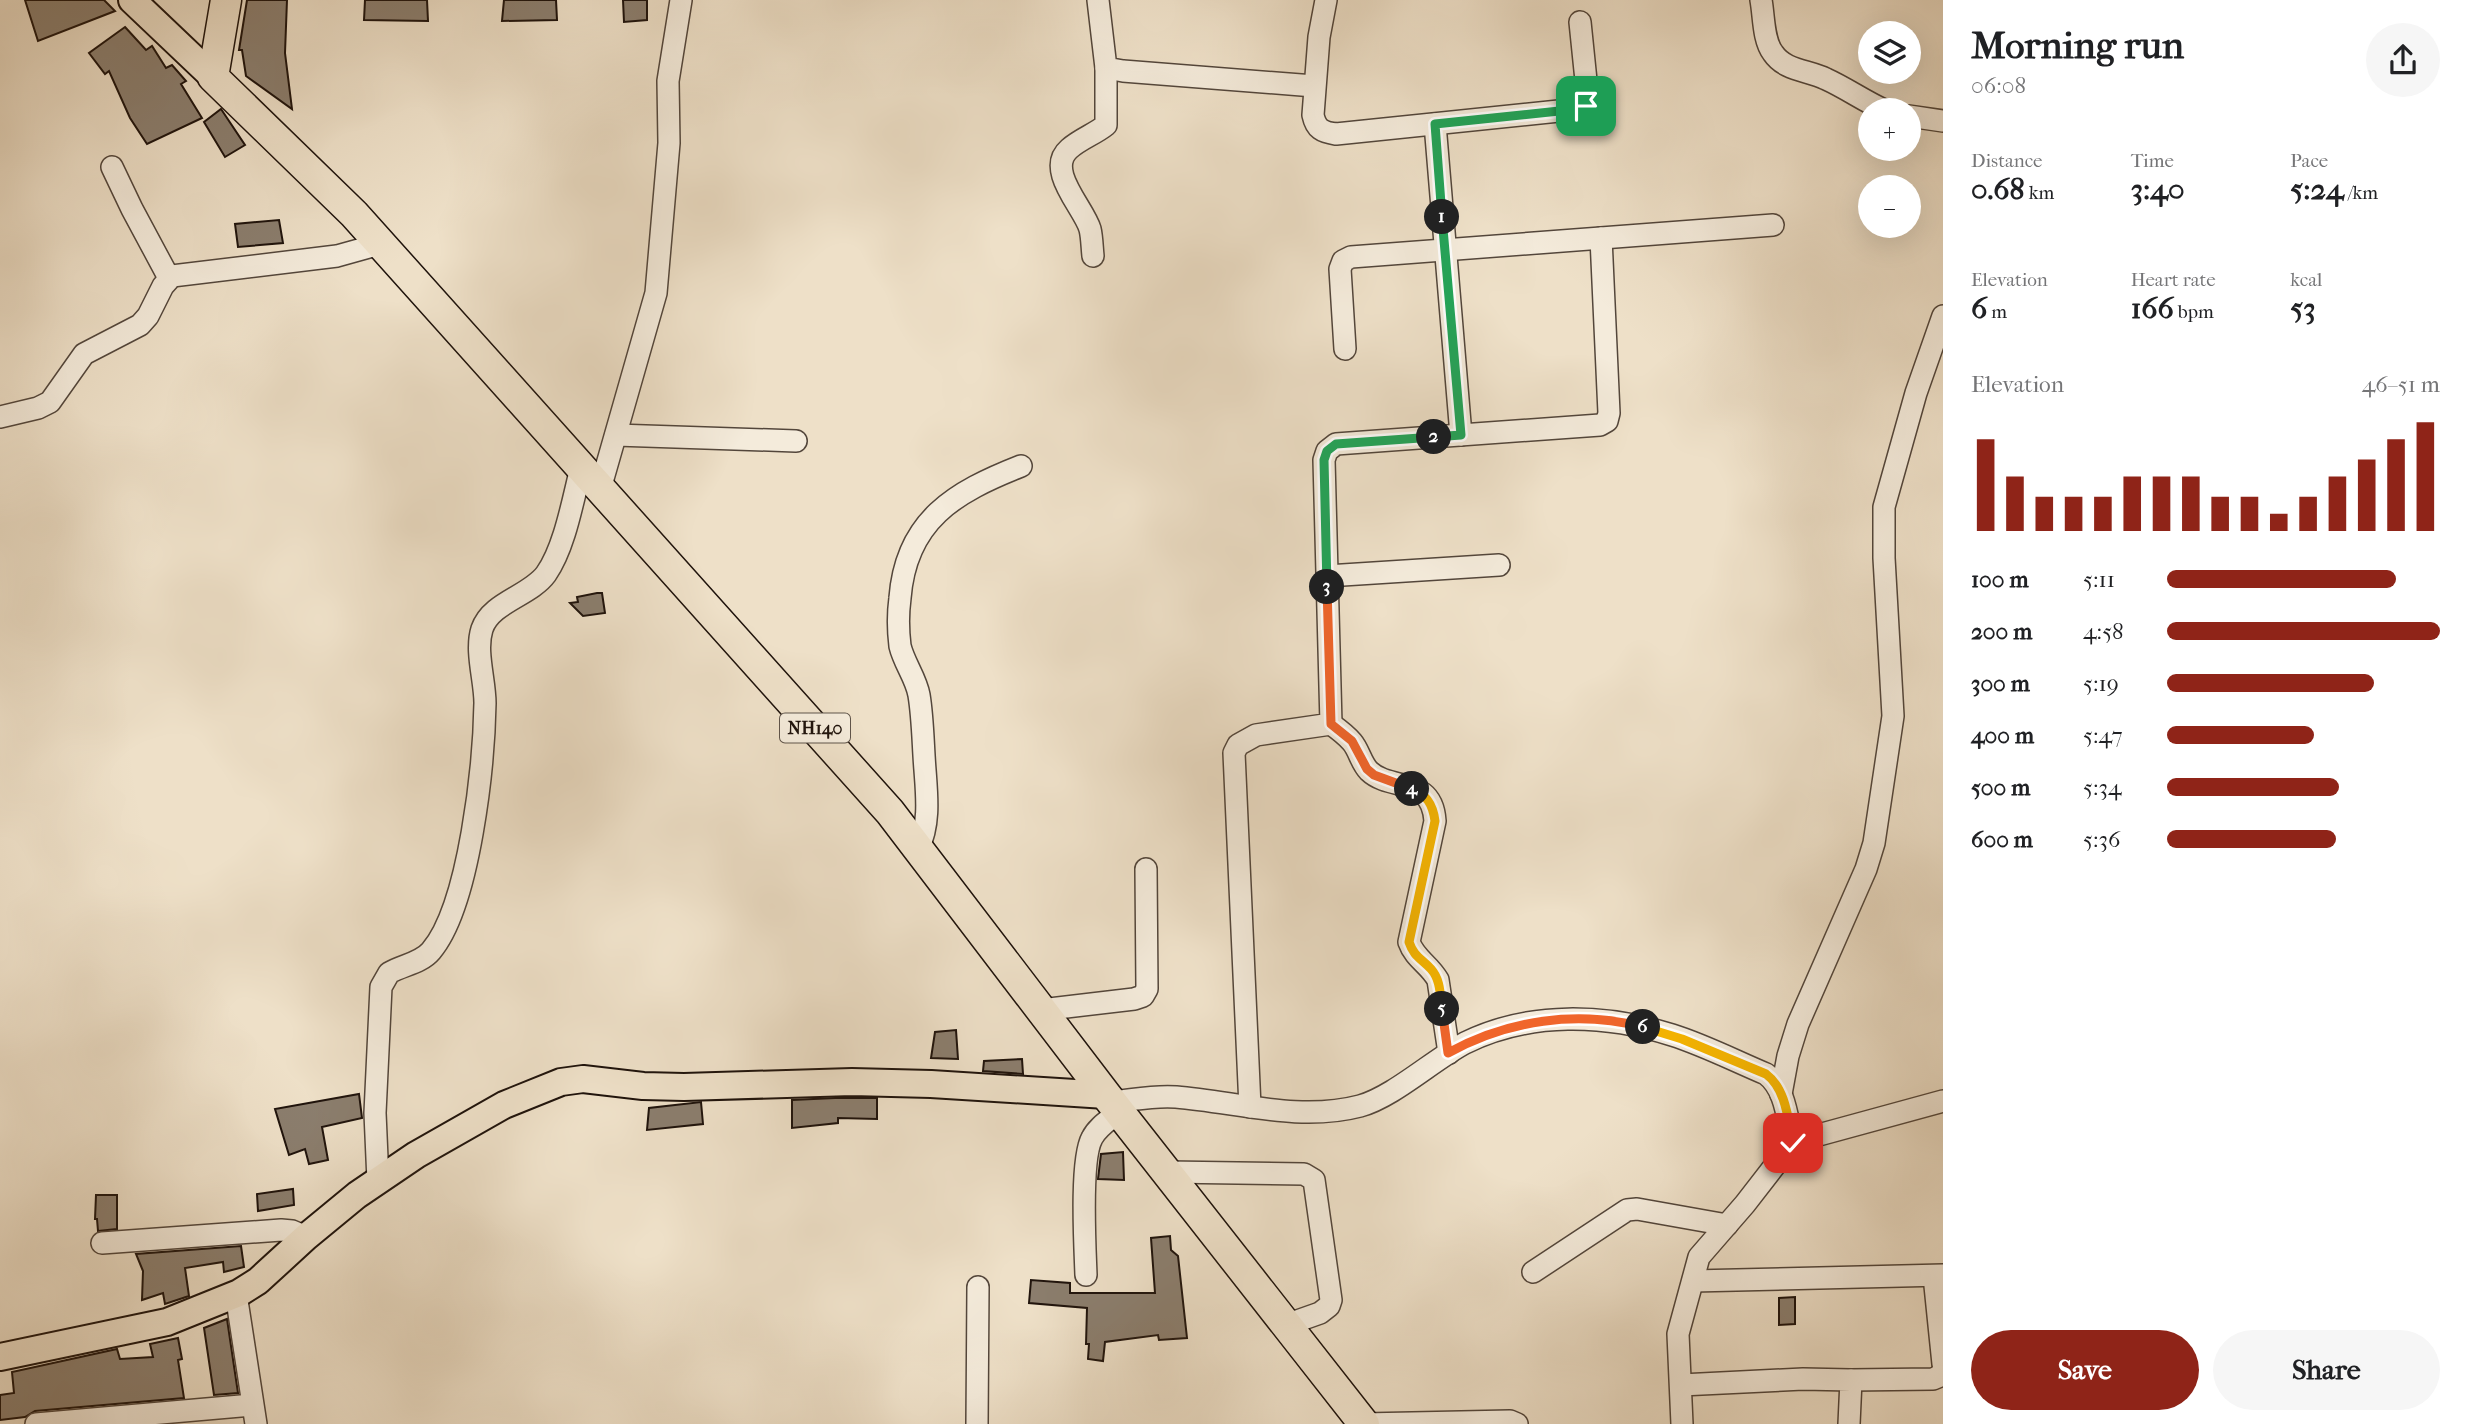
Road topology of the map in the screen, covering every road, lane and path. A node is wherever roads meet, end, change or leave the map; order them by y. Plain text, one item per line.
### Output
1 (132, 0) edge
2 (226, 0) edge
3 (681, 0) edge
4 (1098, 0) edge
5 (1326, 0) edge
6 (1761, 0) edge
7 (1580, 22) dead end
8 (1106, 68) junction
9 (213, 77) junction
10 (1314, 86) junction
11 (1858, 98) edge
12 (1921, 118) edge
13 (1943, 121) edge
14 (1435, 124) junction
15 (112, 167) dead end
16 (1773, 225) dead end
17 (1601, 238) junction
18 (380, 244) junction
19 (1445, 250) junction
20 (1093, 256) dead end
21 (169, 278) junction
22 (1943, 316) edge
23 (1345, 349) dead end
24 (0, 417) edge
25 (616, 435) junction
26 (1461, 435) junction
27 (796, 441) dead end
28 (1021, 467) dead end
29 (591, 478) junction
30 (1499, 565) dead end
31 (1327, 576) junction
32 (1331, 724) junction
33 (918, 849) junction
34 (1146, 869) dead end
35 (1041, 1010) junction
36 (1448, 1053) junction
37 (1781, 1094) junction
38 (1943, 1101) edge
39 (1113, 1103) junction
40 (1250, 1107) junction
41 (1793, 1143) junction
42 (1168, 1172) junction
43 (378, 1181) junction
44 (1727, 1225) junction
45 (306, 1237) junction
46 (102, 1242) dead end
47 (1533, 1272) dead end
48 (1086, 1275) dead end
49 (1938, 1276) edge
50 (1693, 1281) junction
51 (978, 1287) dead end
52 (236, 1294) junction
53 (1286, 1325) junction
54 (0, 1357) edge
55 (1943, 1364) edge
56 (1943, 1370) edge
57 (1851, 1380) junction
58 (1681, 1385) junction
59 (254, 1414) edge
60 (36, 1424) edge
61 (977, 1424) edge
62 (1364, 1424) edge
63 (1517, 1424) edge
64 (1682, 1424) edge
65 (1849, 1424) edge

1 - 9 main road
2 - 9 highway
3 - 25 street
4 - 8 street
5 - 10 street
6 - 11 street
7 - 14 street
8 - 10 street
8 - 20 street
9 - 18 highway, NH140
10 - 14 street
12 - 13 street
14 - 19 street
15 - 21 street
16 - 17 street
17 - 19 street
17 - 26 street
18 - 21 street
18 - 29 highway, NH140
19 - 23 street
19 - 26 street
21 - 24 street
22 - 37 street
25 - 27 street
25 - 29 street
26 - 31 street
28 - 33 street
29 - 33 highway, NH140
29 - 43 street
30 - 31 street
31 - 32 street
32 - 36 street
32 - 40 street
33 - 35 highway, NH140
34 - 35 street
35 - 39 highway, NH140
36 - 37 street
36 - 40 street
37 - 41 street
38 - 41 street
39 - 40 street
39 - 42 highway, NH140
39 - 43 main road
39 - 48 street
41 - 44 street
42 - 53 highway, NH140
42 - 53 street
43 - 45 main road
44 - 47 street
44 - 50 street
45 - 46 street
45 - 52 main road
49 - 50 street
49 - 55 street
50 - 58 street
51 - 61 street
52 - 54 main road
52 - 59 street
53 - 62 highway, NH140
56 - 57 street
57 - 58 street
57 - 65 street
58 - 64 street
59 - 60 street
62 - 63 street

